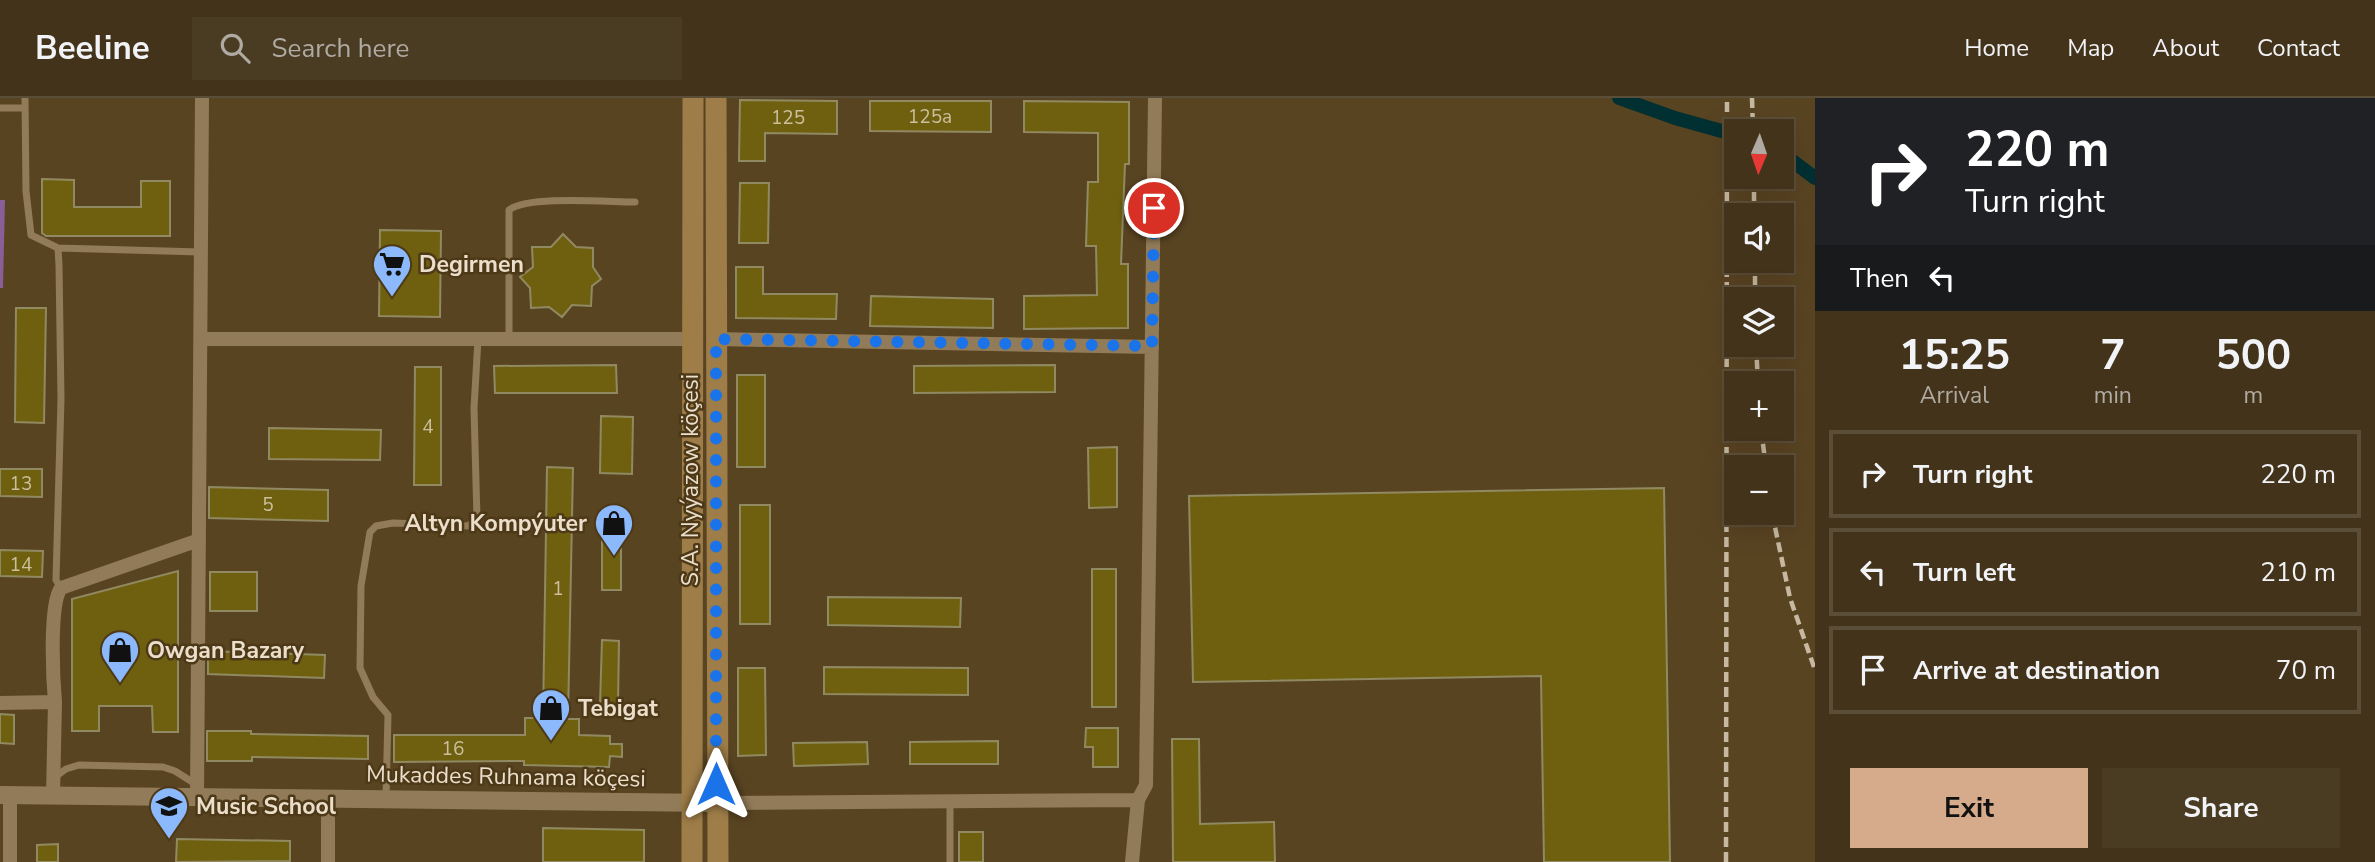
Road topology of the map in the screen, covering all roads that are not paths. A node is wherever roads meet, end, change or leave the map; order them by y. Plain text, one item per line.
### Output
1 (25, 98) edge
2 (202, 98) edge
3 (693, 98) edge
4 (716, 98) edge
5 (1155, 98) edge
6 (0, 108) edge
7 (25, 108) junction
8 (635, 202) dead end
9 (58, 248) junction
10 (201, 252) junction
11 (478, 338) junction
12 (201, 339) junction
13 (509, 339) junction
14 (692, 339) junction
15 (716, 339) junction
16 (1152, 346) junction
17 (199, 540) junction
18 (61, 588) junction
19 (55, 702) junction
20 (0, 703) edge
21 (53, 787) junction
22 (197, 792) junction
23 (5, 795) edge
24 (328, 798) junction
25 (386, 799) junction
26 (1138, 800) junction
27 (950, 801) junction
28 (692, 802) junction
29 (717, 803) junction
30 (10, 862) edge
31 (328, 862) edge
32 (692, 862) edge
33 (718, 862) edge
34 (950, 862) edge
35 (1132, 862) edge

1 - 7 lane
2 - 10 street
3 - 14 main road, S.A. Nyýazow köçesi
4 - 15 main road, S.A. Nyýazow köçesi
5 - 16 street
6 - 7 lane
7 - 9 lane
8 - 13 lane
9 - 10 lane
9 - 18 lane
10 - 12 street
11 - 12 street
11 - 13 street
11 - 25 lane
12 - 17 street
13 - 14 street
14 - 28 main road, S.A. Nyýazow köçesi
15 - 16 street
15 - 29 main road, S.A. Nyýazow köçesi
16 - 26 street
17 - 18 street
17 - 22 street
18 - 19 street
19 - 20 street
19 - 21 street
21 - 22 street, Mukaddes Ruhnama köçesi
21 - 22 lane
21 - 23 street, Mukaddes Ruhnama köçesi
22 - 24 street, Mukaddes Ruhnama köçesi
23 - 30 street
24 - 25 street, Mukaddes Ruhnama köçesi
24 - 31 street
25 - 28 street, Mukaddes Ruhnama köçesi
26 - 27 street, Mukaddes Ruhnama köçesi
26 - 35 street
27 - 29 street, Mukaddes Ruhnama köçesi
27 - 34 lane
28 - 29 street, Mukaddes Ruhnama köçesi
28 - 32 main road, S.A. Nyýazow köçesi
29 - 33 main road, S.A. Nyýazow köçesi

